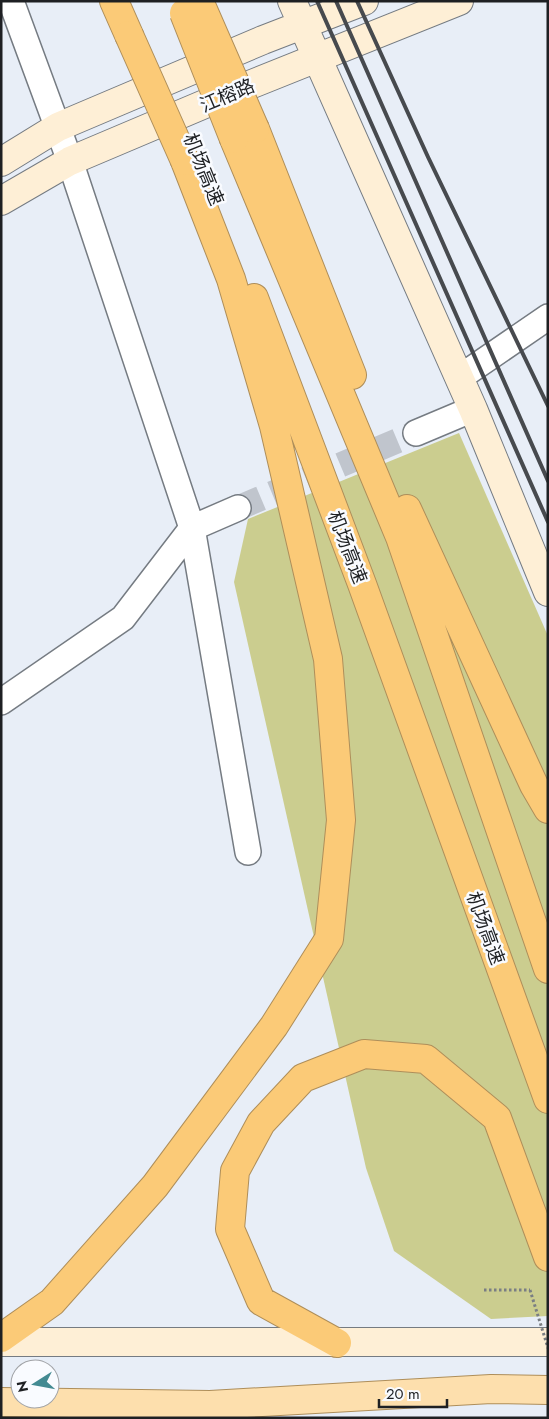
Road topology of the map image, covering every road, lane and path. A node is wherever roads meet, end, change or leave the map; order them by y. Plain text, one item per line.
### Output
1 (11, 1) edge
2 (114, 1) edge
3 (131, 1) edge
4 (364, 1) edge
5 (459, 1) edge
6 (191, 5) edge
7 (297, 13) edge
8 (137, 34) junction
9 (317, 58) junction
10 (58, 127) junction
11 (244, 134) junction
12 (192, 158) junction
13 (70, 161) junction
14 (1, 162) edge
15 (1, 201) edge
16 (548, 317) edge
17 (458, 378) junction
18 (473, 409) junction
19 (416, 433) tunnel mouth
20 (238, 508) tunnel mouth
21 (192, 528) junction
22 (548, 592) edge
23 (1, 702) edge
24 (482, 778) junction
25 (548, 809) edge
26 (248, 852) dead end
27 (548, 930) edge
28 (548, 969) edge
29 (548, 1100) edge
30 (548, 1257) edge
31 (484, 1290) dead end
32 (1, 1338) edge
33 (1, 1342) edge
34 (548, 1342) edge
35 (337, 1343) junction
36 (548, 1348) edge
37 (548, 1390) edge
38 (1, 1402) edge

1 - 10 street
2 - 8 highway
3 - 8 highway, 机场高速
4 - 7 street, 江榕路
5 - 9 street, 江榕路
6 - 11 highway, 机场高速, bridge
7 - 9 street
7 - 10 street, 江榕路
8 - 12 highway, 机场高速
9 - 13 street, 江榕路
9 - 17 street
10 - 13 street
10 - 14 street, 江榕路
11 - 24 highway, 机场高速
11 - 25 highway
12 - 29 highway, 机场高速
12 - 32 highway
13 - 15 street, 江榕路
13 - 21 street
16 - 17 street
17 - 18 street
18 - 19 street
18 - 22 street
20 - 21 street
21 - 23 street
21 - 26 street
24 - 27 highway, 机场高速
24 - 28 highway, 机场高速
30 - 35 highway
31 - 36 path, bridge
33 - 35 street
34 - 35 street
37 - 38 main road

